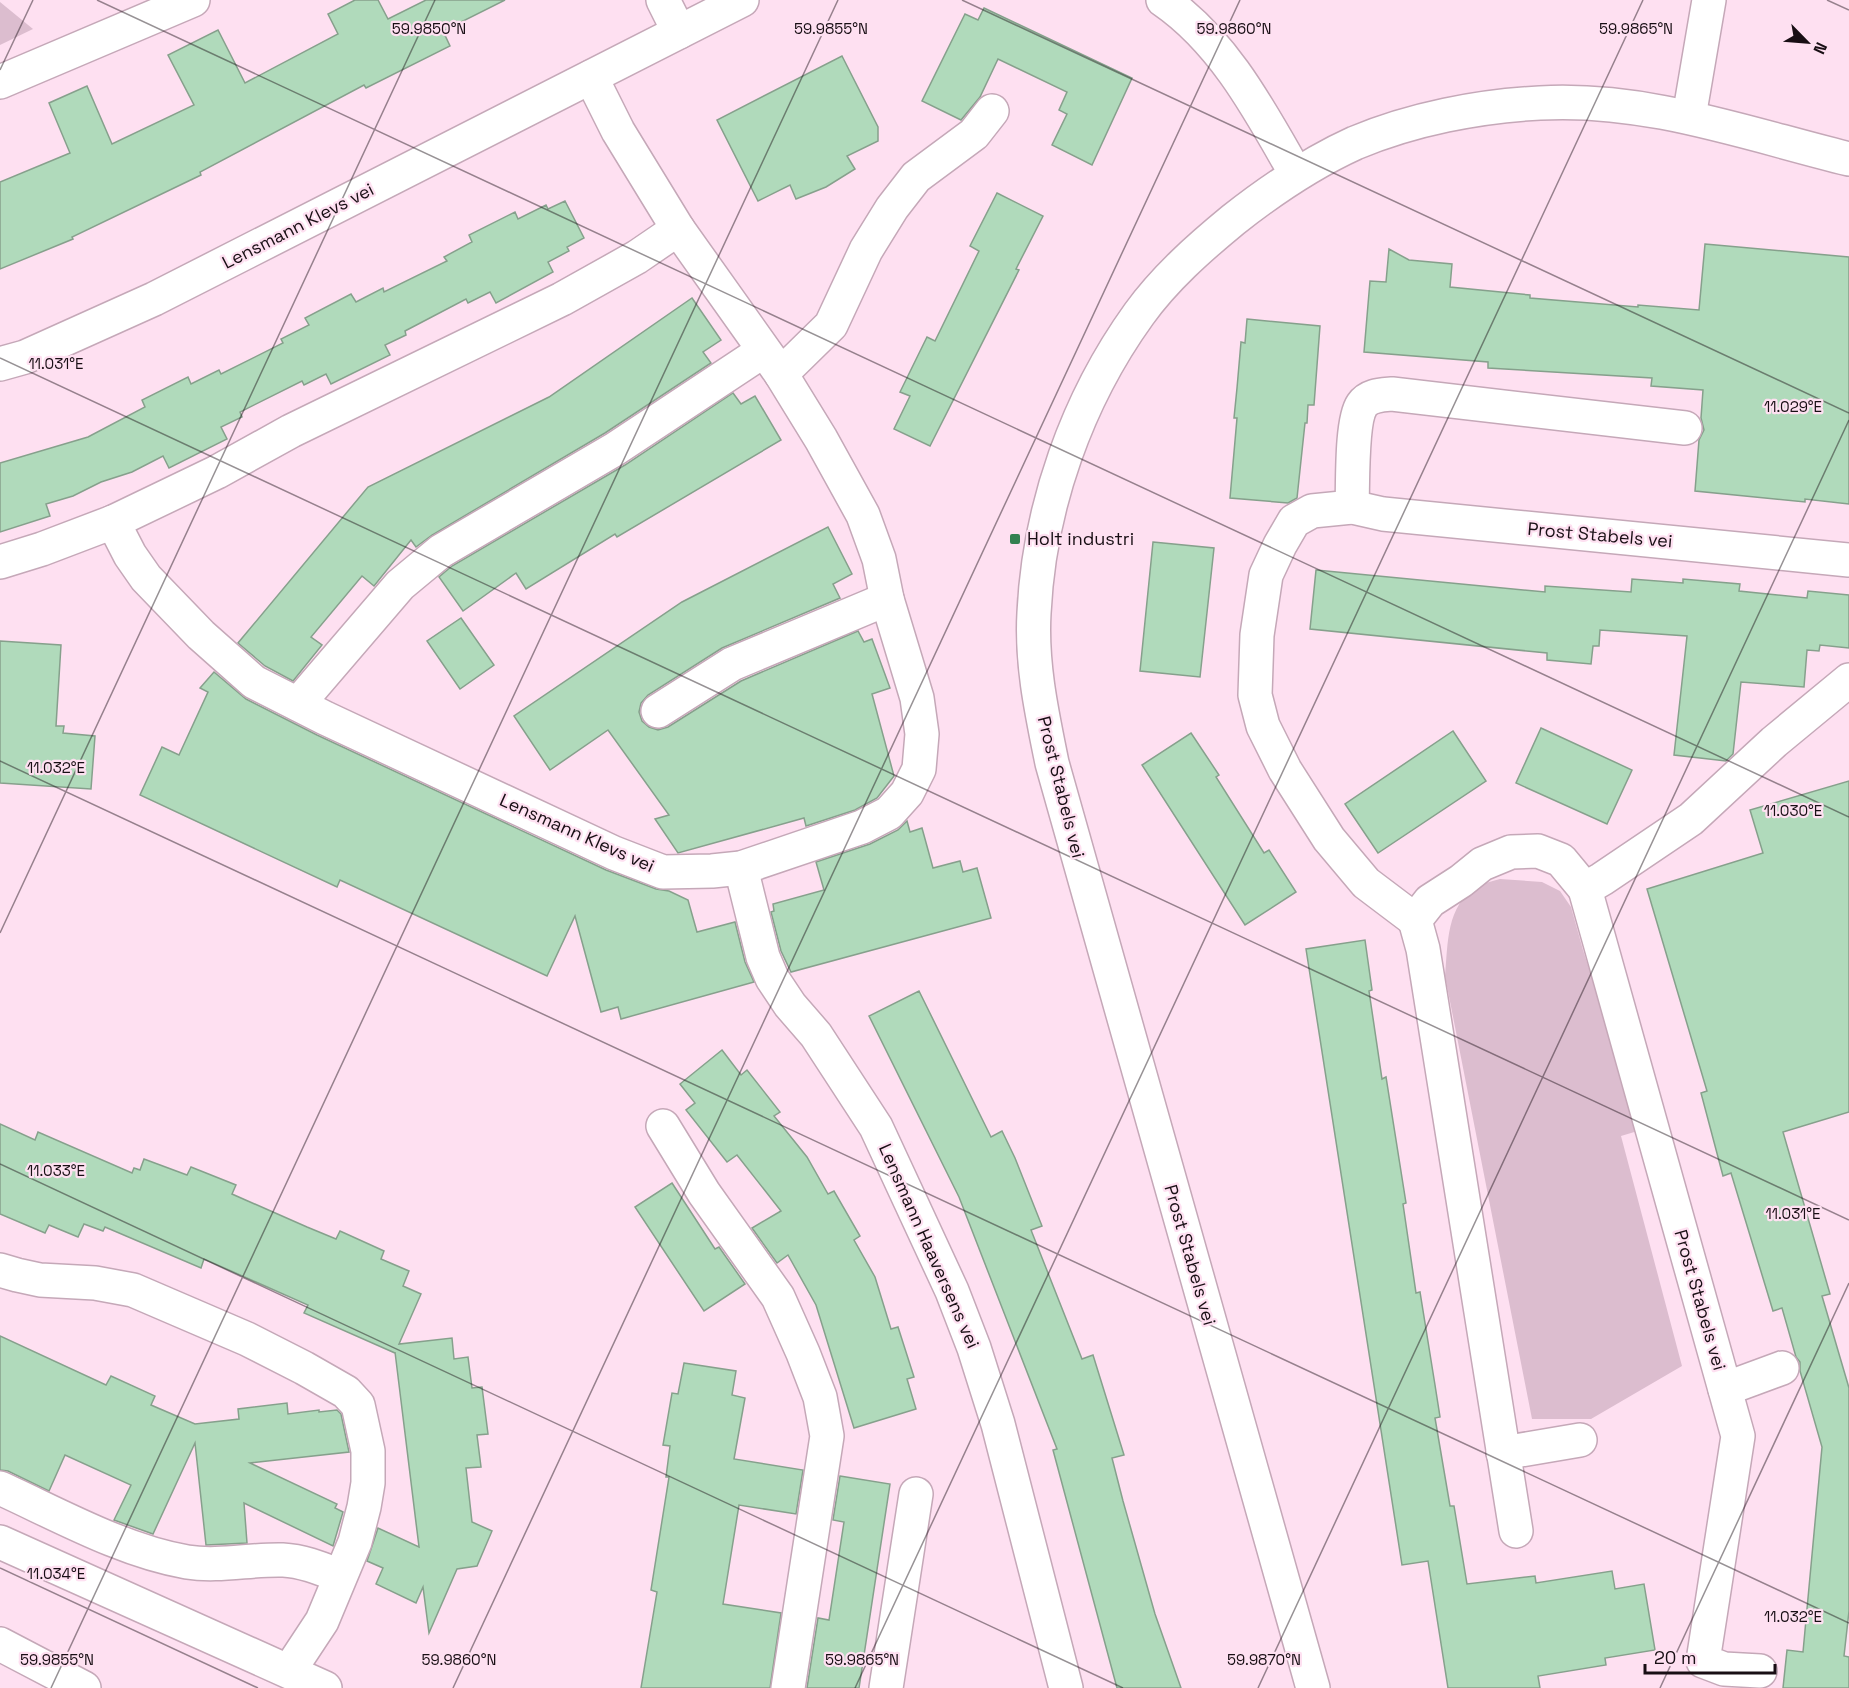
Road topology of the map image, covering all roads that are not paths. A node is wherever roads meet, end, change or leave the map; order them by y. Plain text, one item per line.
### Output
1 (193, 0) edge
2 (663, 0) edge
3 (742, 0) edge
4 (1163, 0) edge
5 (1708, 0) edge
6 (679, 32) junction
7 (591, 77) junction
8 (0, 82) edge
9 (992, 111) dead end
10 (1689, 117) junction
11 (1849, 159) edge
12 (1296, 174) junction
13 (678, 229) junction
14 (772, 362) junction
15 (0, 364) edge
16 (1685, 428) dead end
17 (1352, 507) junction
18 (113, 522) junction
19 (1849, 560) edge
20 (0, 562) edge
21 (887, 599) junction
22 (1849, 680) edge
23 (298, 704) junction
24 (658, 711) dead end
25 (741, 868) junction
26 (1585, 889) junction
27 (1415, 920) junction
28 (663, 1126) dead end
29 (0, 1270) edge
30 (1782, 1368) dead end
31 (1725, 1389) junction
32 (1580, 1440) dead end
33 (1503, 1453) junction
34 (0, 1488) edge
35 (916, 1494) dead end
36 (1516, 1531) dead end
37 (0, 1542) edge
38 (340, 1576) junction
39 (0, 1644) edge
40 (1760, 1671) dead end
41 (273, 1674) edge
42 (84, 1688) edge
43 (325, 1688) edge
44 (788, 1688) edge
45 (886, 1688) edge
46 (1066, 1688) edge
47 (1313, 1688) edge

1 - 8 street
2 - 6 street
3 - 6 street, Lensmann Klevs vei
4 - 12 street
5 - 10 street
6 - 7 street, Lensmann Klevs vei
7 - 13 street, Lensmann Klevs vei
7 - 15 street, Lensmann Klevs vei
9 - 14 street
10 - 11 street, Prost Stabels vei
10 - 12 street, Prost Stabels vei
12 - 47 street, Prost Stabels vei
13 - 14 street, Lensmann Klevs vei
13 - 18 street
14 - 21 street, Lensmann Klevs vei
14 - 23 street
16 - 17 street
17 - 19 street, Prost Stabels vei
17 - 27 street, Prost Stabels vei
18 - 20 street
18 - 23 street, Lensmann Klevs vei
21 - 24 street
21 - 25 street, Lensmann Klevs vei
22 - 26 street
23 - 25 street, Lensmann Klevs vei
25 - 46 street, Lensmann Haaversens vei
26 - 27 street, Prost Stabels vei
26 - 31 street, Prost Stabels vei
27 - 33 street
28 - 44 street
29 - 38 street
30 - 31 street
31 - 40 street, Prost Stabels vei
32 - 33 street
33 - 36 street
34 - 38 street
35 - 45 street
37 - 41 street
38 - 41 street
39 - 42 street
41 - 43 street

